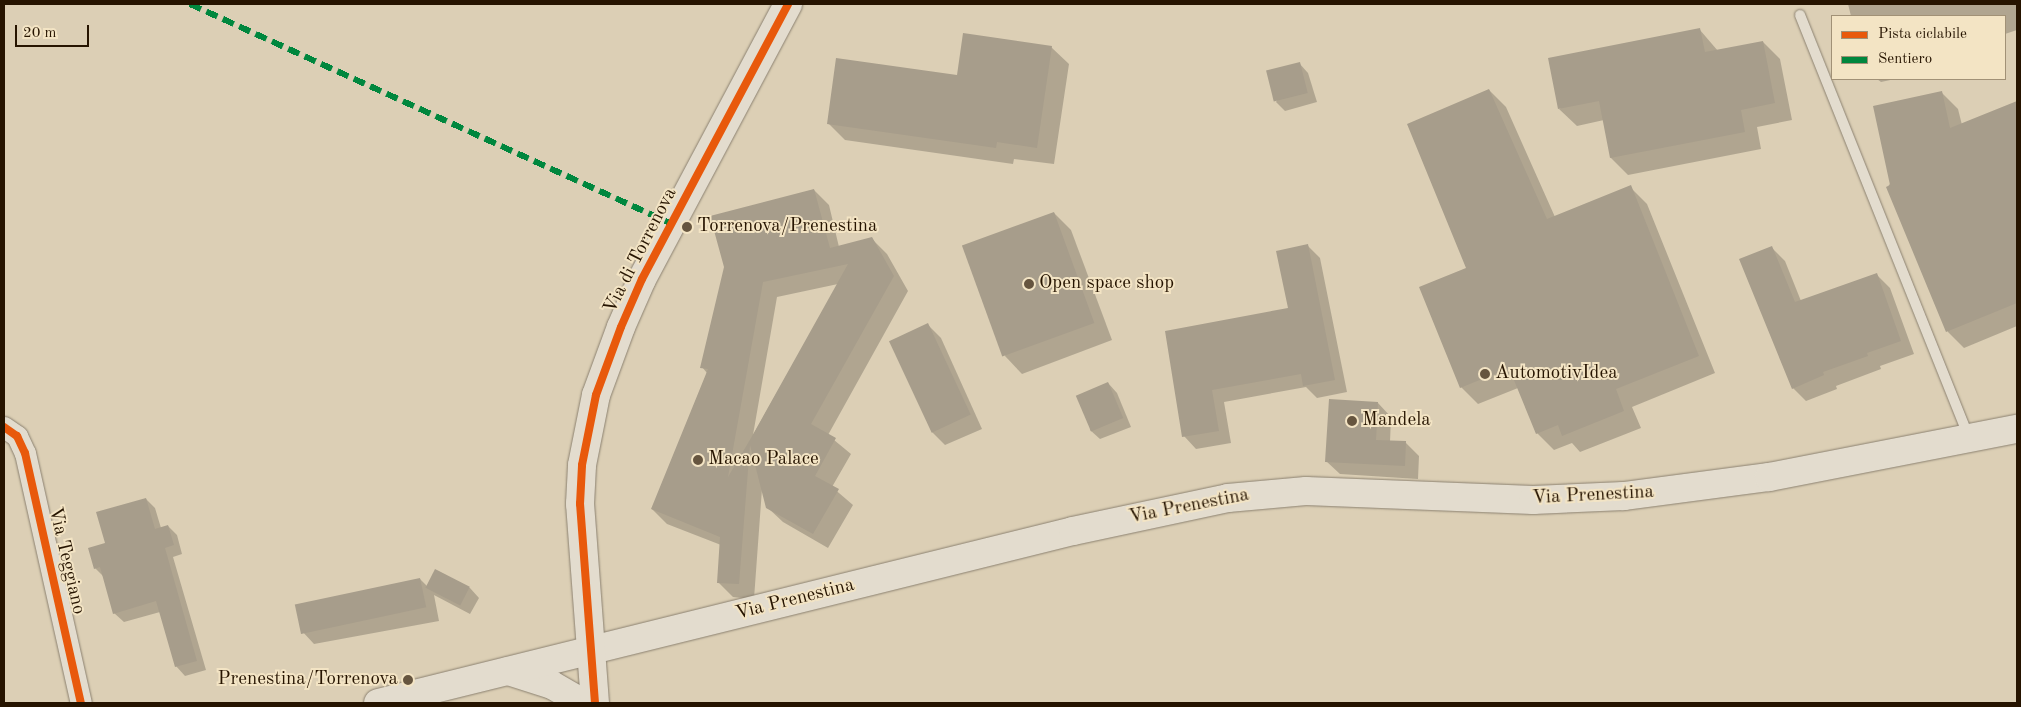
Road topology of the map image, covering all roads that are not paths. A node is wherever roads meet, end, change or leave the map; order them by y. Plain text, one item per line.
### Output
1 (788, 4) edge
2 (1800, 15) dead end
3 (7, 429) edge
4 (2017, 429) edge
5 (1969, 438) junction
6 (591, 651) junction
7 (507, 671) junction
8 (81, 703) edge
9 (378, 703) edge
10 (583, 703) edge
11 (595, 703) edge

1 - 6 main road, Via di Torrenova
2 - 5 lane
3 - 8 street, Via Teggiano
4 - 5 main road, Via Prenestina
5 - 6 main road, Via Prenestina
6 - 7 main road, Via Prenestina
6 - 11 main road, Via di Torrenova
7 - 9 main road, Via Prenestina
7 - 10 main road

